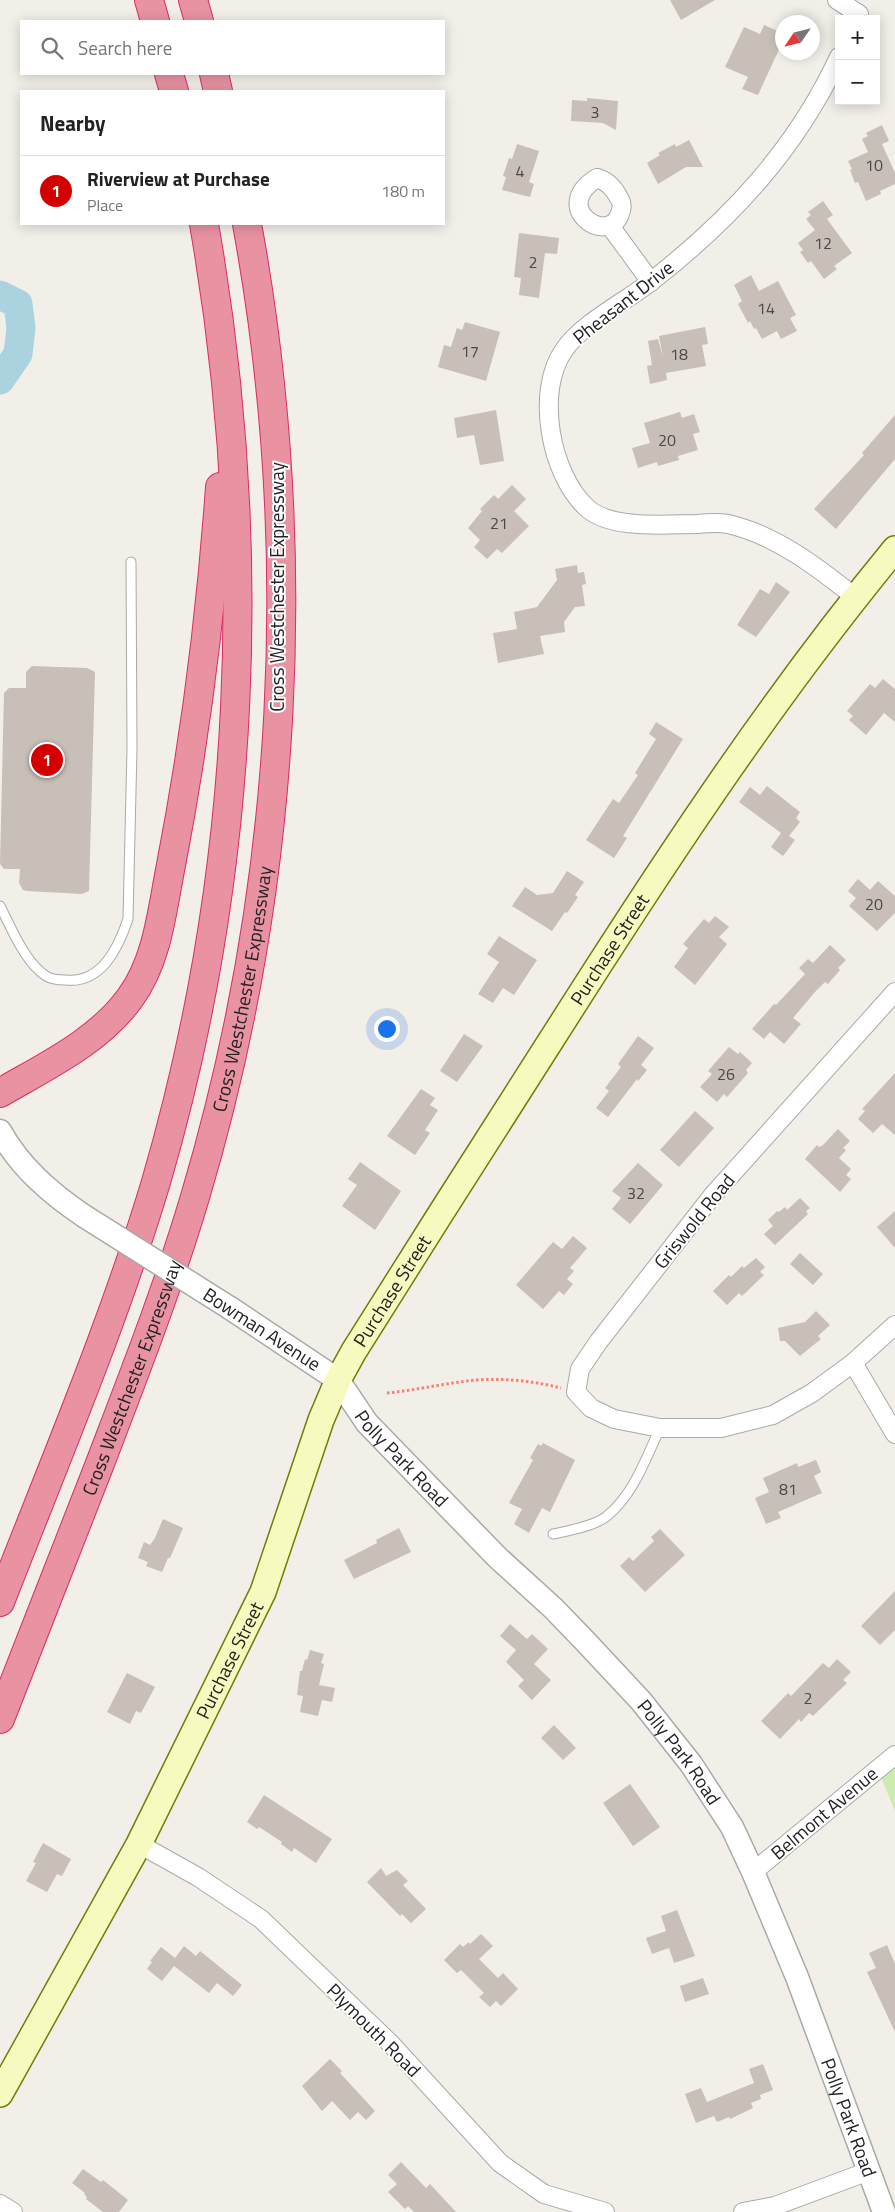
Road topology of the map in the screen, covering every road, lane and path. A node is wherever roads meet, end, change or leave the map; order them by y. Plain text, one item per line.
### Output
1 (149, 0) edge
2 (193, 0) edge
3 (837, 0) edge
4 (861, 11) edge
5 (155, 20) edge
6 (199, 20) edge
7 (838, 60) edge
8 (170, 75) edge
9 (214, 75) edge
10 (174, 90) edge
11 (218, 90) edge
12 (204, 225) edge
13 (247, 225) edge
14 (610, 226) dead end
15 (650, 282) junction
16 (228, 388) junction
17 (895, 549) edge
18 (131, 562) dead end
19 (855, 598) junction
20 (0, 906) edge
21 (895, 992) edge
22 (0, 1093) edge
23 (0, 1131) edge
24 (895, 1325) edge
25 (853, 1363) junction
26 (338, 1380) junction
27 (576, 1392) junction
28 (387, 1393) dead end
29 (660, 1428) junction
30 (895, 1434) edge
31 (553, 1534) dead end
32 (0, 1602) edge
33 (0, 1719) edge
34 (895, 1755) edge
35 (139, 1844) junction
36 (753, 1872) junction
37 (0, 2094) edge
38 (869, 2171) junction
39 (0, 2204) edge
40 (12, 2212) edge
41 (605, 2212) edge
42 (743, 2212) edge
43 (884, 2212) edge

1 - 5 highway
2 - 6 highway
3 - 4 street
7 - 15 street, Pheasant Drive
8 - 10 highway
9 - 11 highway
12 - 16 highway, Cross Westchester Expressway
13 - 33 highway, Cross Westchester Expressway
14 - 15 street
15 - 19 street, Pheasant Drive
16 - 22 highway
16 - 32 highway, Cross Westchester Expressway
17 - 19 main road, Purchase Street
18 - 20 lane
19 - 26 main road, Purchase Street
21 - 27 street, Griswold Road
23 - 26 street, Bowman Avenue, bridge
24 - 25 street
25 - 29 street
25 - 30 street
26 - 35 main road, Purchase Street
26 - 36 street, Polly Park Road
27 - 28 path
27 - 29 street
29 - 31 lane
34 - 36 street, Belmont Avenue
35 - 37 main road, Purchase Street
35 - 41 street, Plymouth Road
36 - 38 street, Polly Park Road
38 - 42 street
38 - 43 street, Polly Park Road
39 - 40 street

